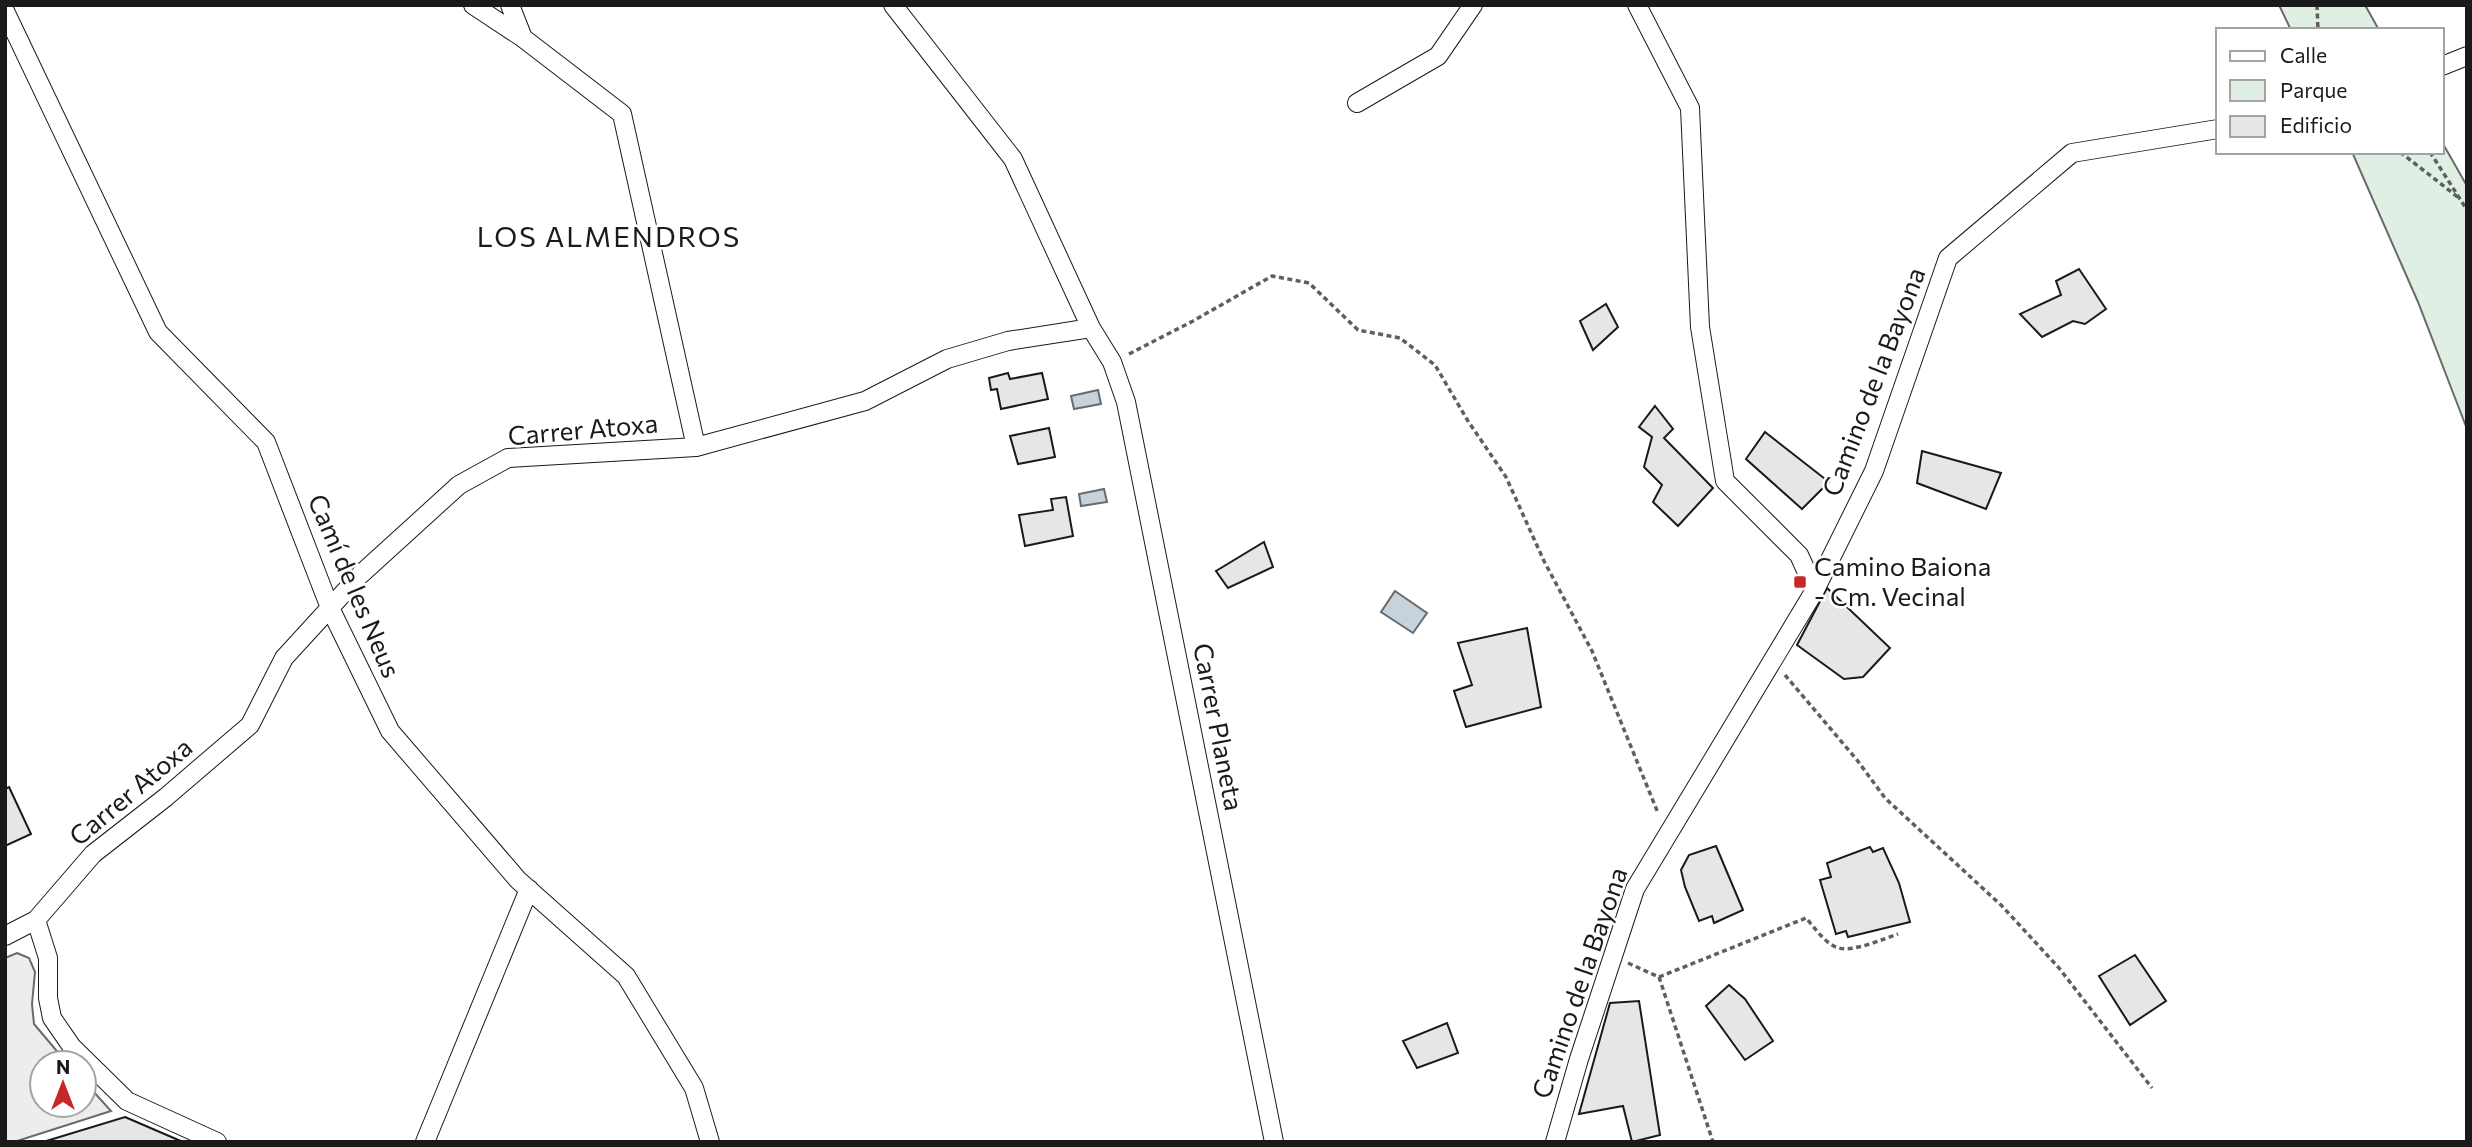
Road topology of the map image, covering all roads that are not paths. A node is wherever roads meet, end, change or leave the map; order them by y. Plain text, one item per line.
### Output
1 (473, 5) edge
2 (510, 5) edge
3 (893, 5) edge
4 (1473, 5) edge
5 (1637, 5) edge
6 (5, 11) edge
7 (523, 38) junction
8 (2467, 56) edge
9 (2444, 65) edge
10 (1357, 103) dead end
11 (2216, 130) edge
12 (1091, 328) junction
13 (696, 447) junction
14 (1815, 590) junction
15 (330, 608) junction
16 (528, 889) junction
17 (36, 920) junction
18 (5, 936) edge
19 (217, 1142) edge
20 (425, 1142) edge
21 (710, 1142) edge
22 (1274, 1142) edge
23 (1555, 1142) edge

1 - 7 street
2 - 7 street
3 - 12 street, Carrer Planeta
4 - 10 street
5 - 14 street
6 - 15 street, Camí de les Neus
7 - 13 street
8 - 9 street
11 - 14 street, Camino de la Bayona
12 - 13 street, Carrer Atoxa
12 - 22 street, Carrer Planeta
13 - 15 street, Carrer Atoxa
14 - 23 street, Camino de la Bayona
15 - 16 street, Camí de les Neus
15 - 17 street, Carrer Atoxa
16 - 20 street
16 - 21 street, Camí de les Neus
17 - 18 street, Carrer Atoxa
17 - 19 street

